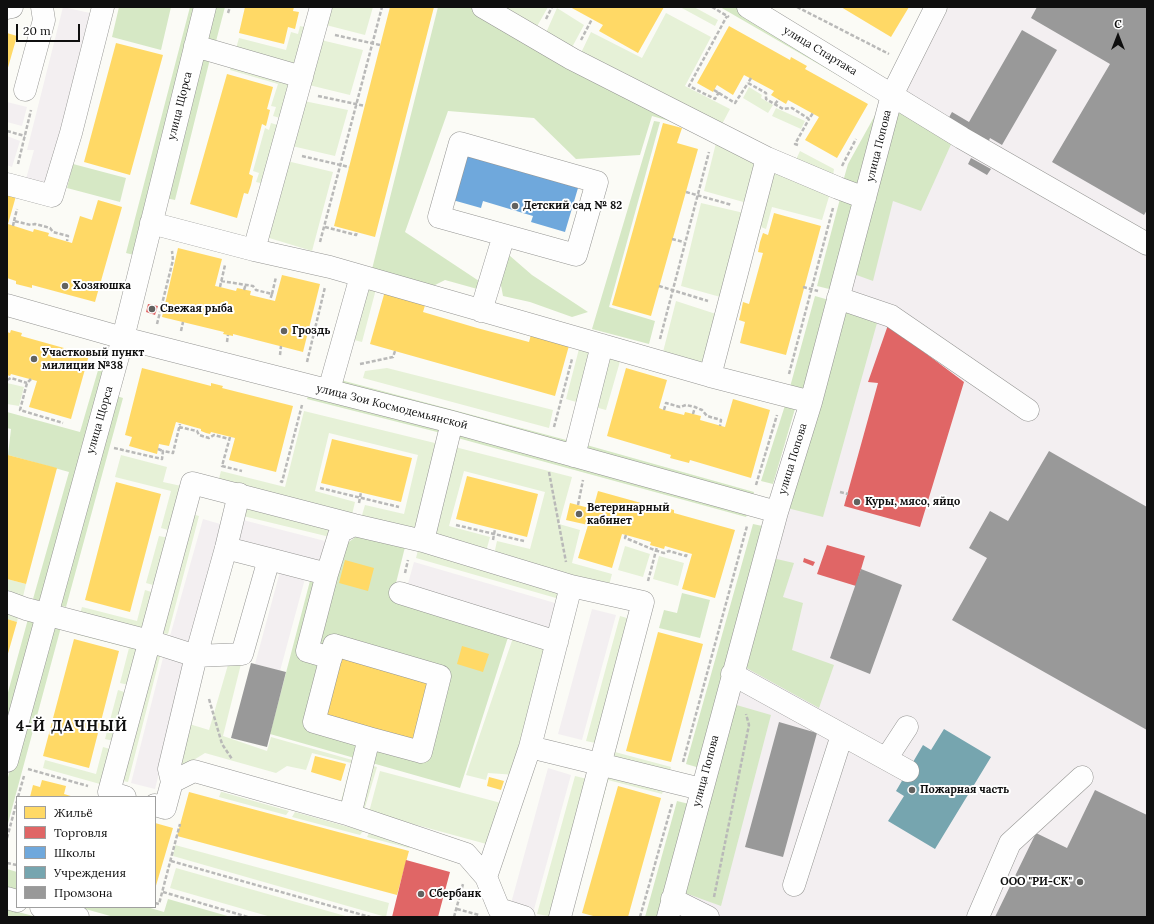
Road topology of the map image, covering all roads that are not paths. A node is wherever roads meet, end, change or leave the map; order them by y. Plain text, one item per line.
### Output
1 (12, 7) edge
2 (42, 7) edge
3 (205, 7) edge
4 (322, 7) edge
5 (483, 7) edge
6 (936, 7) edge
7 (7, 8) edge
8 (100, 8) edge
9 (741, 13) edge
10 (195, 46) junction
11 (300, 84) junction
12 (892, 95) junction
13 (29, 98) road end
14 (767, 158) junction
15 (10, 185) edge
16 (865, 198) junction
17 (151, 223) junction
18 (504, 235) junction
19 (1147, 244) edge
20 (254, 250) junction
21 (361, 276) junction
22 (838, 298) junction
23 (7, 304) edge
24 (481, 311) junction
25 (123, 338) junction
26 (602, 346) junction
27 (710, 376) junction
28 (331, 382) junction
29 (811, 402) junction
30 (1028, 410) dead end
31 (452, 422) junction
32 (576, 447) junction
33 (239, 494) junction
34 (777, 512) junction
35 (354, 525) junction
36 (418, 540) junction
37 (226, 548) junction
38 (270, 559) junction
39 (327, 574) junction
40 (571, 586) junction
41 (400, 593) road end
42 (7, 602) edge
43 (46, 613) junction
44 (149, 641) junction
45 (557, 642) junction
46 (196, 656) junction
47 (331, 658) junction
48 (732, 674) junction
49 (907, 727) dead end
50 (842, 735) junction
51 (369, 738) junction
52 (530, 747) junction
53 (886, 759) junction
54 (600, 763) junction
55 (17, 764) edge
56 (908, 771) dead end
57 (1082, 777) dead end
58 (172, 782) junction
59 (701, 789) junction
60 (117, 795) edge
61 (156, 805) edge
62 (350, 815) junction
63 (486, 877) junction
64 (794, 885) dead end
65 (45, 908) edge
66 (670, 908) edge
67 (711, 909) edge
68 (78, 917) edge
69 (524, 917) edge
70 (560, 917) edge
71 (978, 917) edge

1 - 7 street
2 - 13 street
3 - 10 street, улица Щорса
4 - 11 street
5 - 14 street
6 - 12 street, улица Попова
8 - 15 street
9 - 12 street, улица Спартака
10 - 11 street
10 - 17 street, улица Щорса
11 - 20 street
12 - 16 street, улица Попова
12 - 19 street, улица Спартака
14 - 16 street
14 - 27 street
16 - 22 street, улица Попова
17 - 20 street
17 - 25 street, улица Щорса
18 - 18 street
18 - 24 street
20 - 21 street
21 - 24 street
21 - 28 street
22 - 29 street, улица Попова
22 - 30 street
23 - 25 street, улица Зои Космодемьянской
24 - 26 street
25 - 28 street, улица Зои Космодемьянской
25 - 43 street, улица Щорса
26 - 27 street
26 - 32 street
27 - 29 street
28 - 31 street, улица Зои Космодемьянской
29 - 34 street, улица Попова
31 - 32 street, улица Зои Космодемьянской
31 - 36 street
32 - 34 street, улица Зои Космодемьянской
33 - 35 street
33 - 37 street
33 - 44 street
34 - 48 street, улица Попова
35 - 36 street
35 - 39 street
36 - 40 street
37 - 38 street
37 - 46 street
38 - 39 street
38 - 46 street
39 - 47 street
40 - 45 street
40 - 54 street
41 - 45 street
42 - 43 street
43 - 44 street
43 - 55 street, улица Щорса
44 - 46 street
44 - 60 street
45 - 52 street
46 - 58 street
47 - 51 street
47 - 51 street
48 - 50 street
48 - 59 street, улица Попова
49 - 53 street
50 - 53 street
50 - 64 street
51 - 62 street
52 - 54 street
52 - 63 street
53 - 56 street
54 - 59 street
54 - 70 street
57 - 71 street
58 - 61 street
58 - 62 street
59 - 66 street, улица Попова
62 - 63 street
63 - 69 street
65 - 68 street
66 - 67 street

